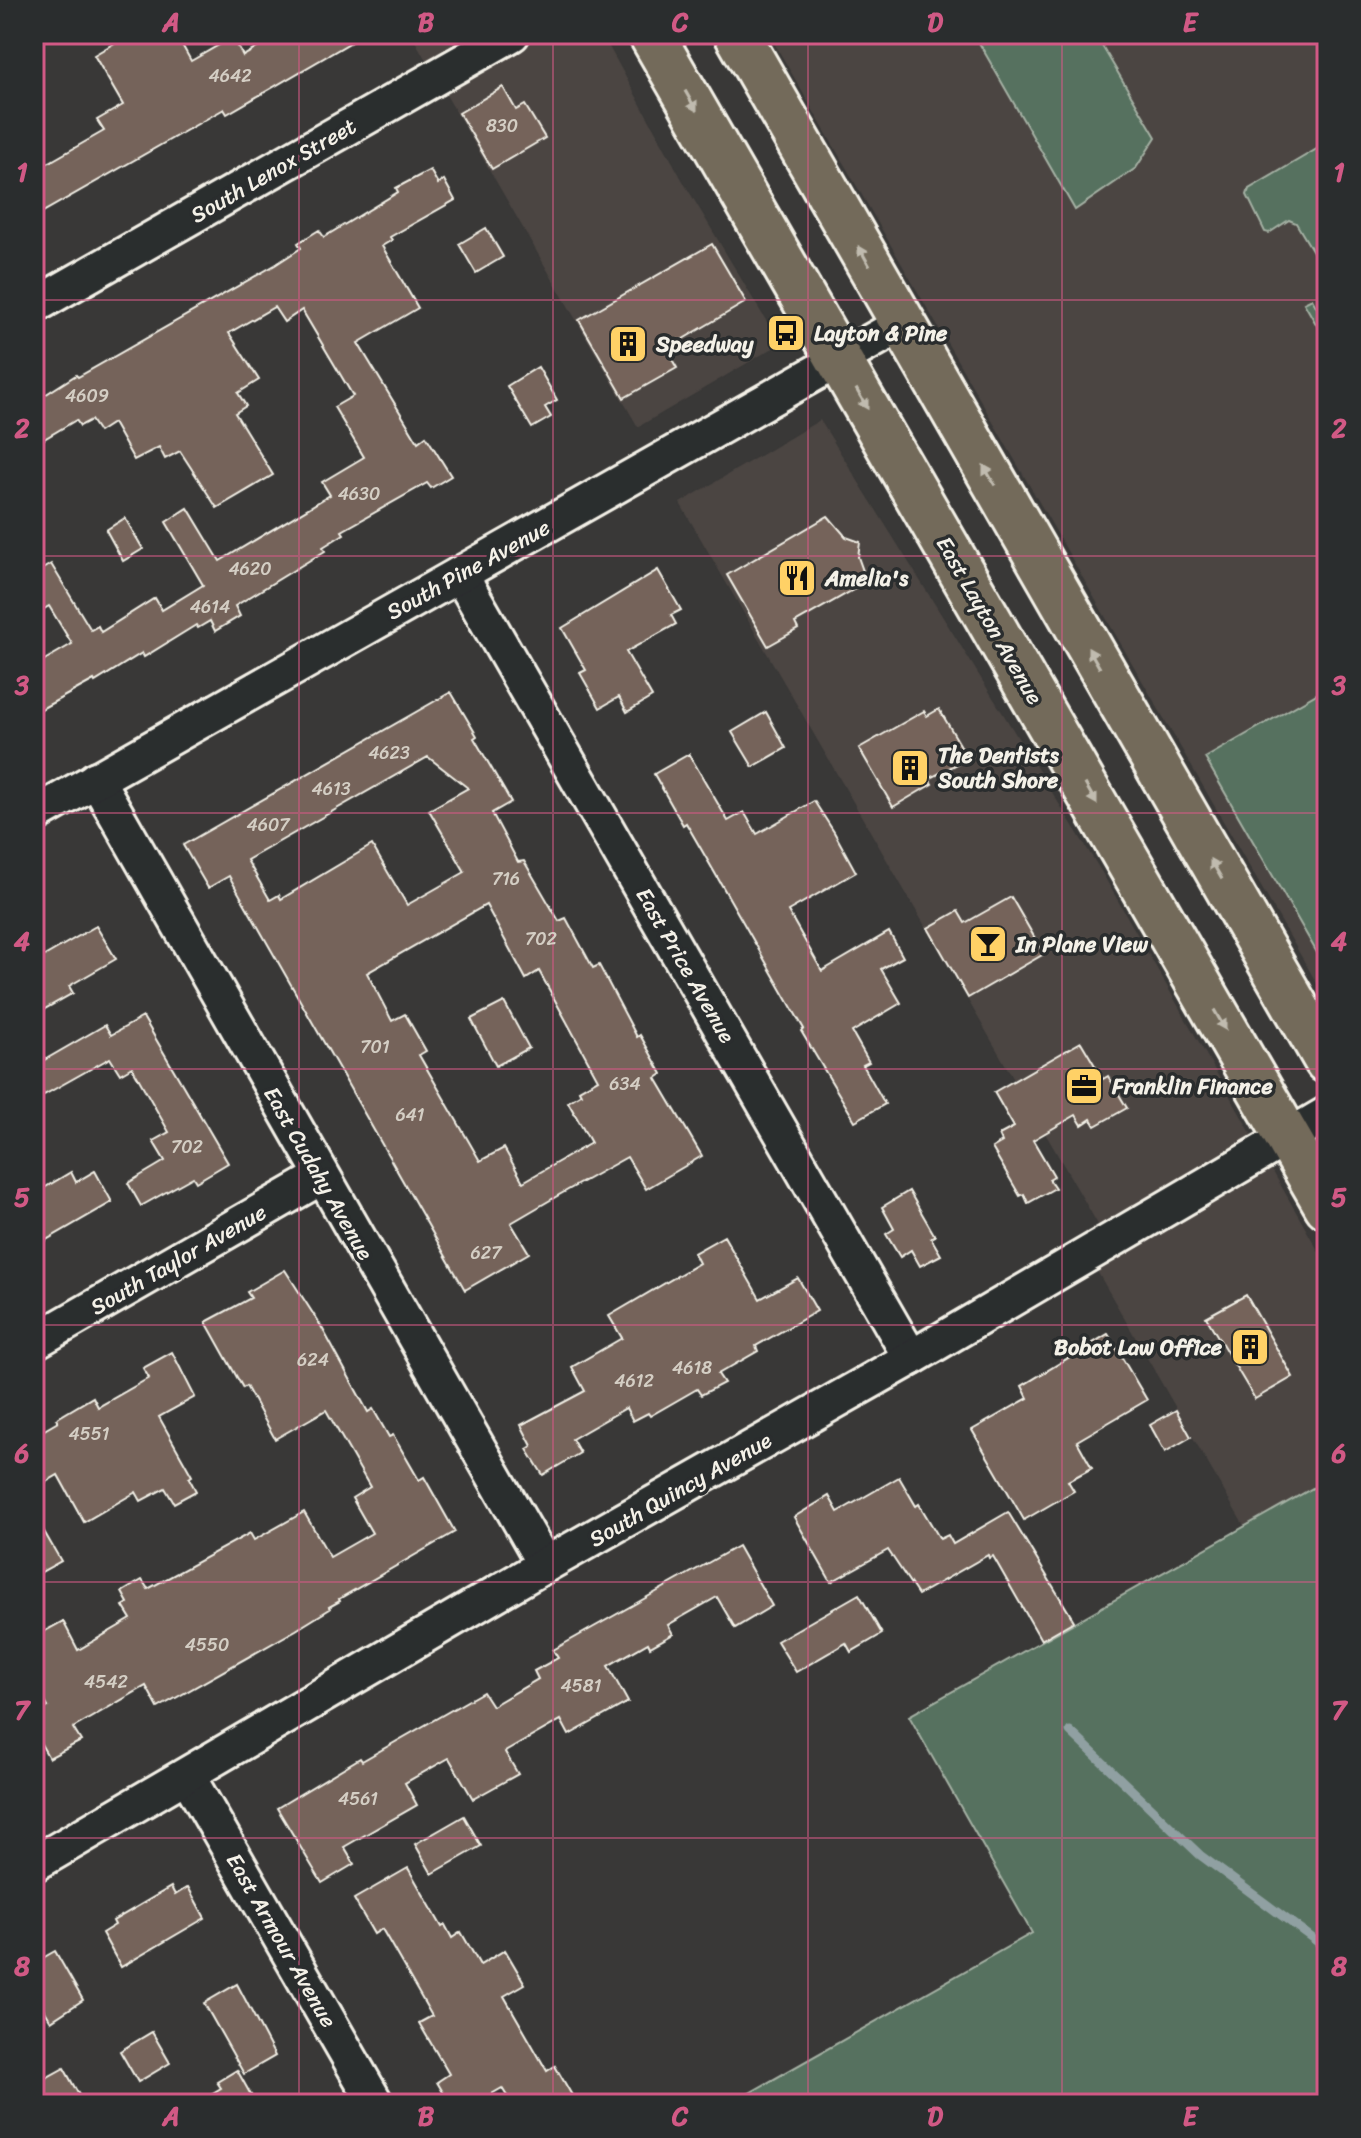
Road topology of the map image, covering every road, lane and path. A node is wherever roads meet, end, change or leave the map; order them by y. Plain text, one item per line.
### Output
1 (512, 34) edge
2 (651, 34) edge
3 (737, 34) edge
4 (34, 306) edge
5 (902, 324) junction
6 (839, 360) junction
7 (460, 574) junction
8 (96, 779) junction
9 (34, 815) edge
10 (1327, 1061) edge
11 (1327, 1114) edge
12 (1288, 1139) junction
13 (321, 1177) junction
14 (1327, 1206) edge
15 (34, 1342) edge
16 (911, 1358) junction
17 (545, 1565) junction
18 (188, 1777) junction
19 (34, 1864) edge
20 (376, 2104) edge

1 - 4 street, South Lenox Street
2 -> 6 main road, East Layton Avenue
5 -> 3 main road
5 - 6 street, South Pine Avenue
10 -> 5 main road
6 - 7 street, South Pine Avenue
6 -> 12 main road, East Layton Avenue
7 - 8 street, South Pine Avenue
7 - 16 street, East Price Avenue
8 - 9 street, South Pine Avenue
8 - 13 street, East Cudahy Avenue
11 - 12 street, South Quincy Avenue
12 - 14 main road, East Layton Avenue
12 - 16 street, South Quincy Avenue
13 - 15 street, South Taylor Avenue
13 - 17 street, East Cudahy Avenue
16 - 17 street, South Quincy Avenue
17 - 18 street, South Quincy Avenue
18 - 19 street, South Quincy Avenue
18 - 20 street, East Armour Avenue

